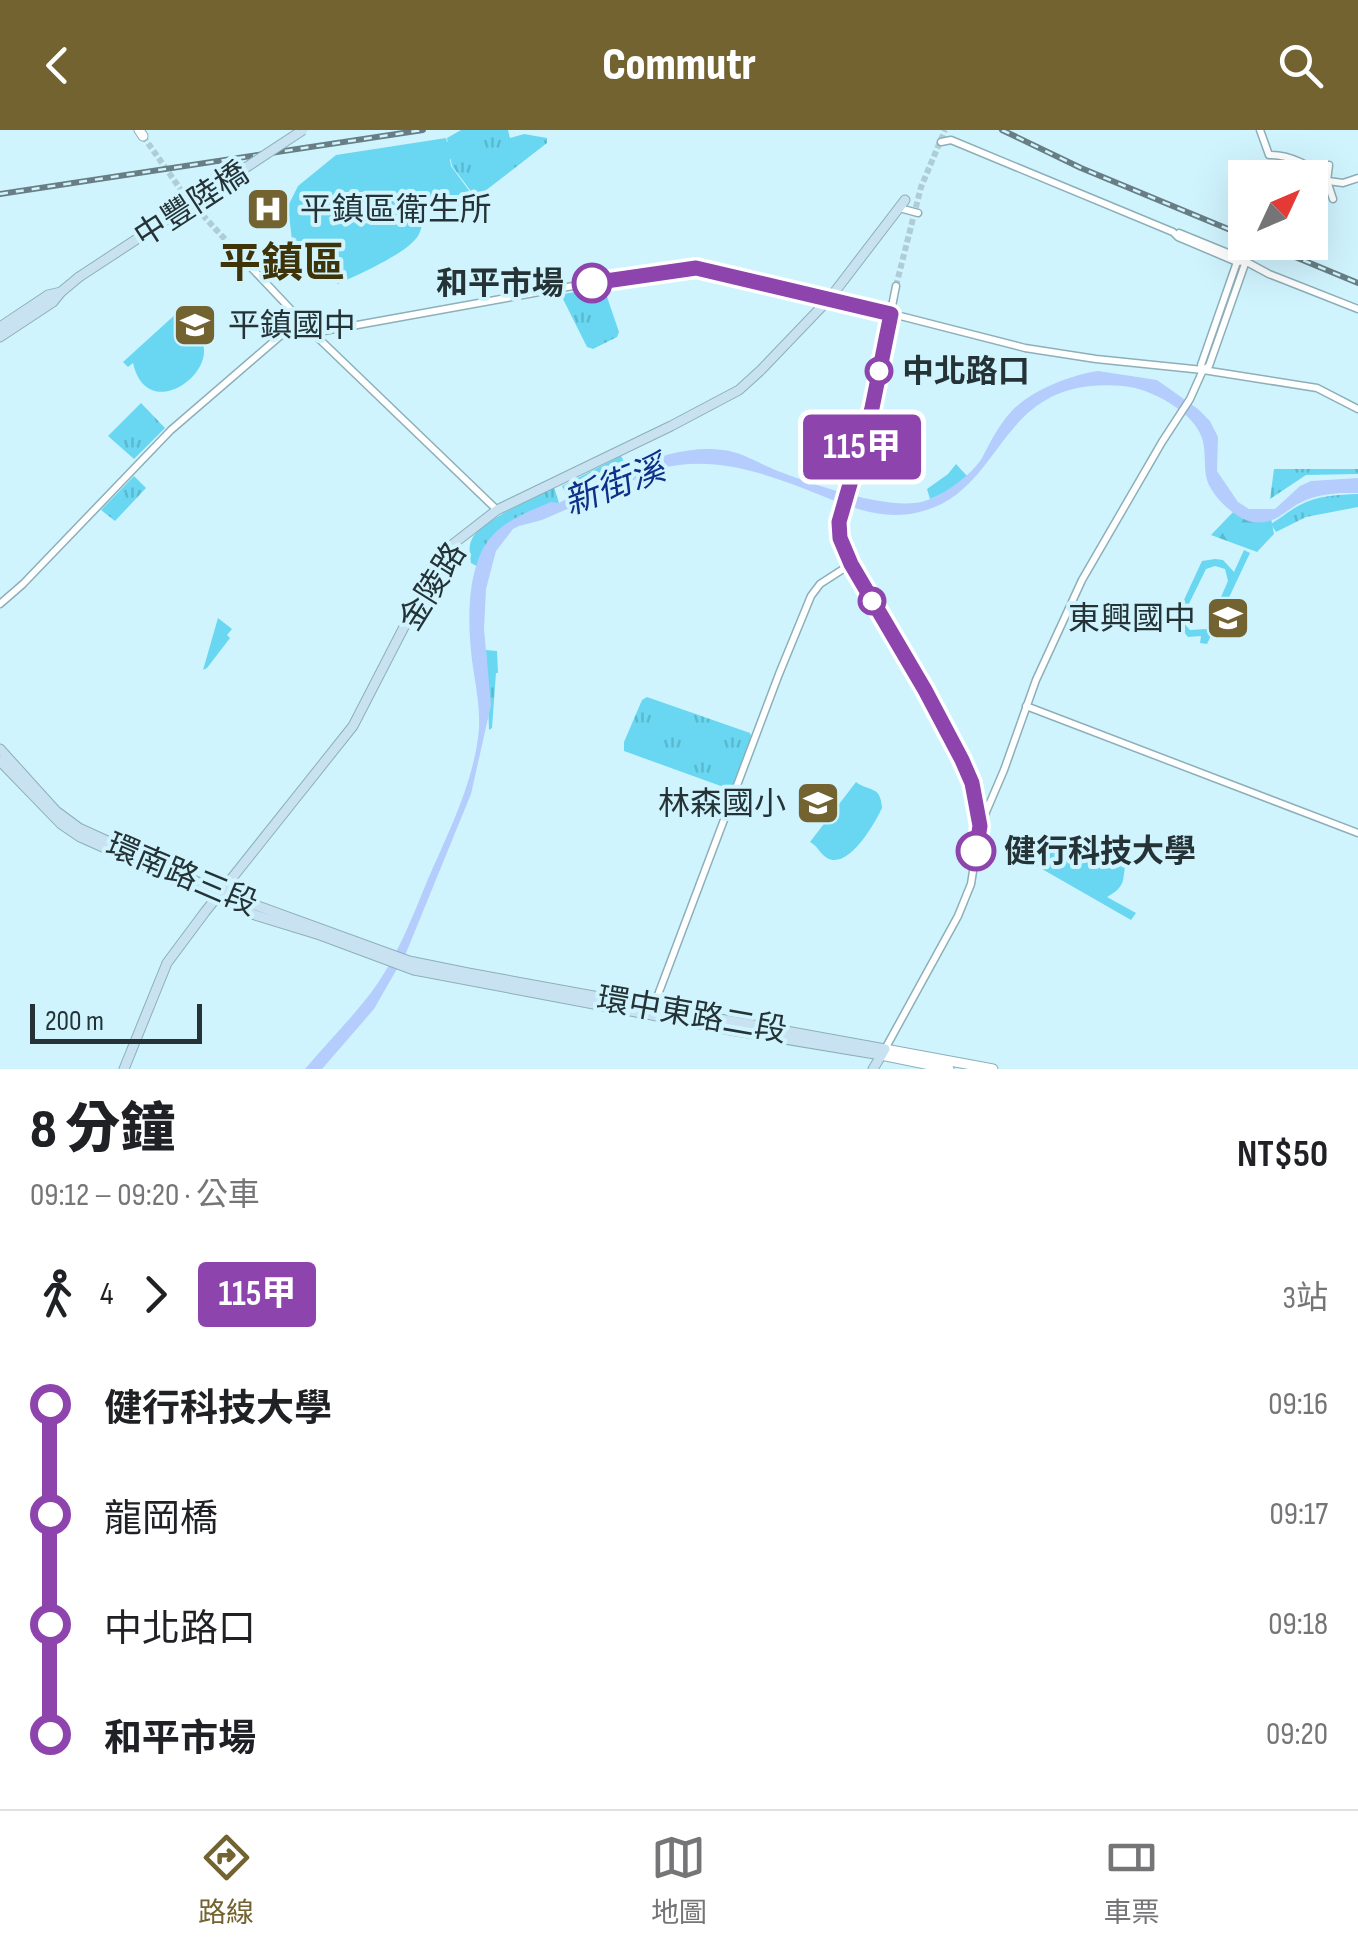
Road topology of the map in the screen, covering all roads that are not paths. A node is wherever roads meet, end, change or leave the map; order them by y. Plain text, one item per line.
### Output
1 (302, 130) edge
2 (1260, 130) edge
3 (941, 142) dead end
4 (1291, 160) edge
5 (1329, 165) dead end
6 (1328, 172) edge
7 (1358, 178) edge
8 (1328, 180) edge
9 (1328, 183) edge
10 (1333, 198) dead end
11 (904, 205) joint
12 (918, 212) dead end
13 (1241, 261) junction
14 (246, 262) tunnel mouth
15 (896, 286) tunnel mouth
16 (61, 292) junction
17 (830, 298) junction
18 (1358, 310) edge
19 (891, 314) junction
20 (301, 318) junction
21 (0, 327) edge
22 (313, 333) junction
23 (0, 337) edge
24 (1203, 370) junction
25 (1358, 409) edge
26 (497, 510) junction
27 (851, 564) junction
28 (0, 604) edge
29 (1026, 706) junction
30 (0, 749) edge
31 (0, 762) edge
32 (980, 826) junction
33 (1358, 833) edge
34 (219, 896) junction
35 (390, 958) joint
36 (652, 1011) junction
37 (883, 1052) junction
38 (124, 1069) edge
39 (873, 1069) edge
40 (949, 1069) edge
41 (993, 1069) edge

1 - 16 main road, 中豐陸橋, bridge
2 - 4 street
3 - 13 street
5 - 6 street
7 - 8 street
9 - 10 street
11 - 12 street
11 - 17 main road, 金陵路
13 - 18 street
13 - 24 street
14 - 20 street
15 - 19 street
16 - 21 main road
16 - 23 main road
17 - 19 street
17 - 22 street
17 - 26 main road, 金陵路
19 - 24 street
19 - 27 street
20 - 22 street
20 - 28 street
22 - 26 street
24 - 25 street
24 - 29 street
26 - 34 main road, 金陵路
27 - 32 street
27 - 36 street
29 - 32 street
29 - 33 street
30 - 34 main road, 環南路三段
31 - 34 main road, 環南路三段
32 - 37 street
34 - 35 main road, 環南路三段
34 - 38 main road, 金陵路
35 - 36 main road, 環中東路二段
36 - 37 main road, 環中東路二段
37 - 39 main road
37 - 40 street, 環中東路二段
37 - 41 street, 環中東路二段

